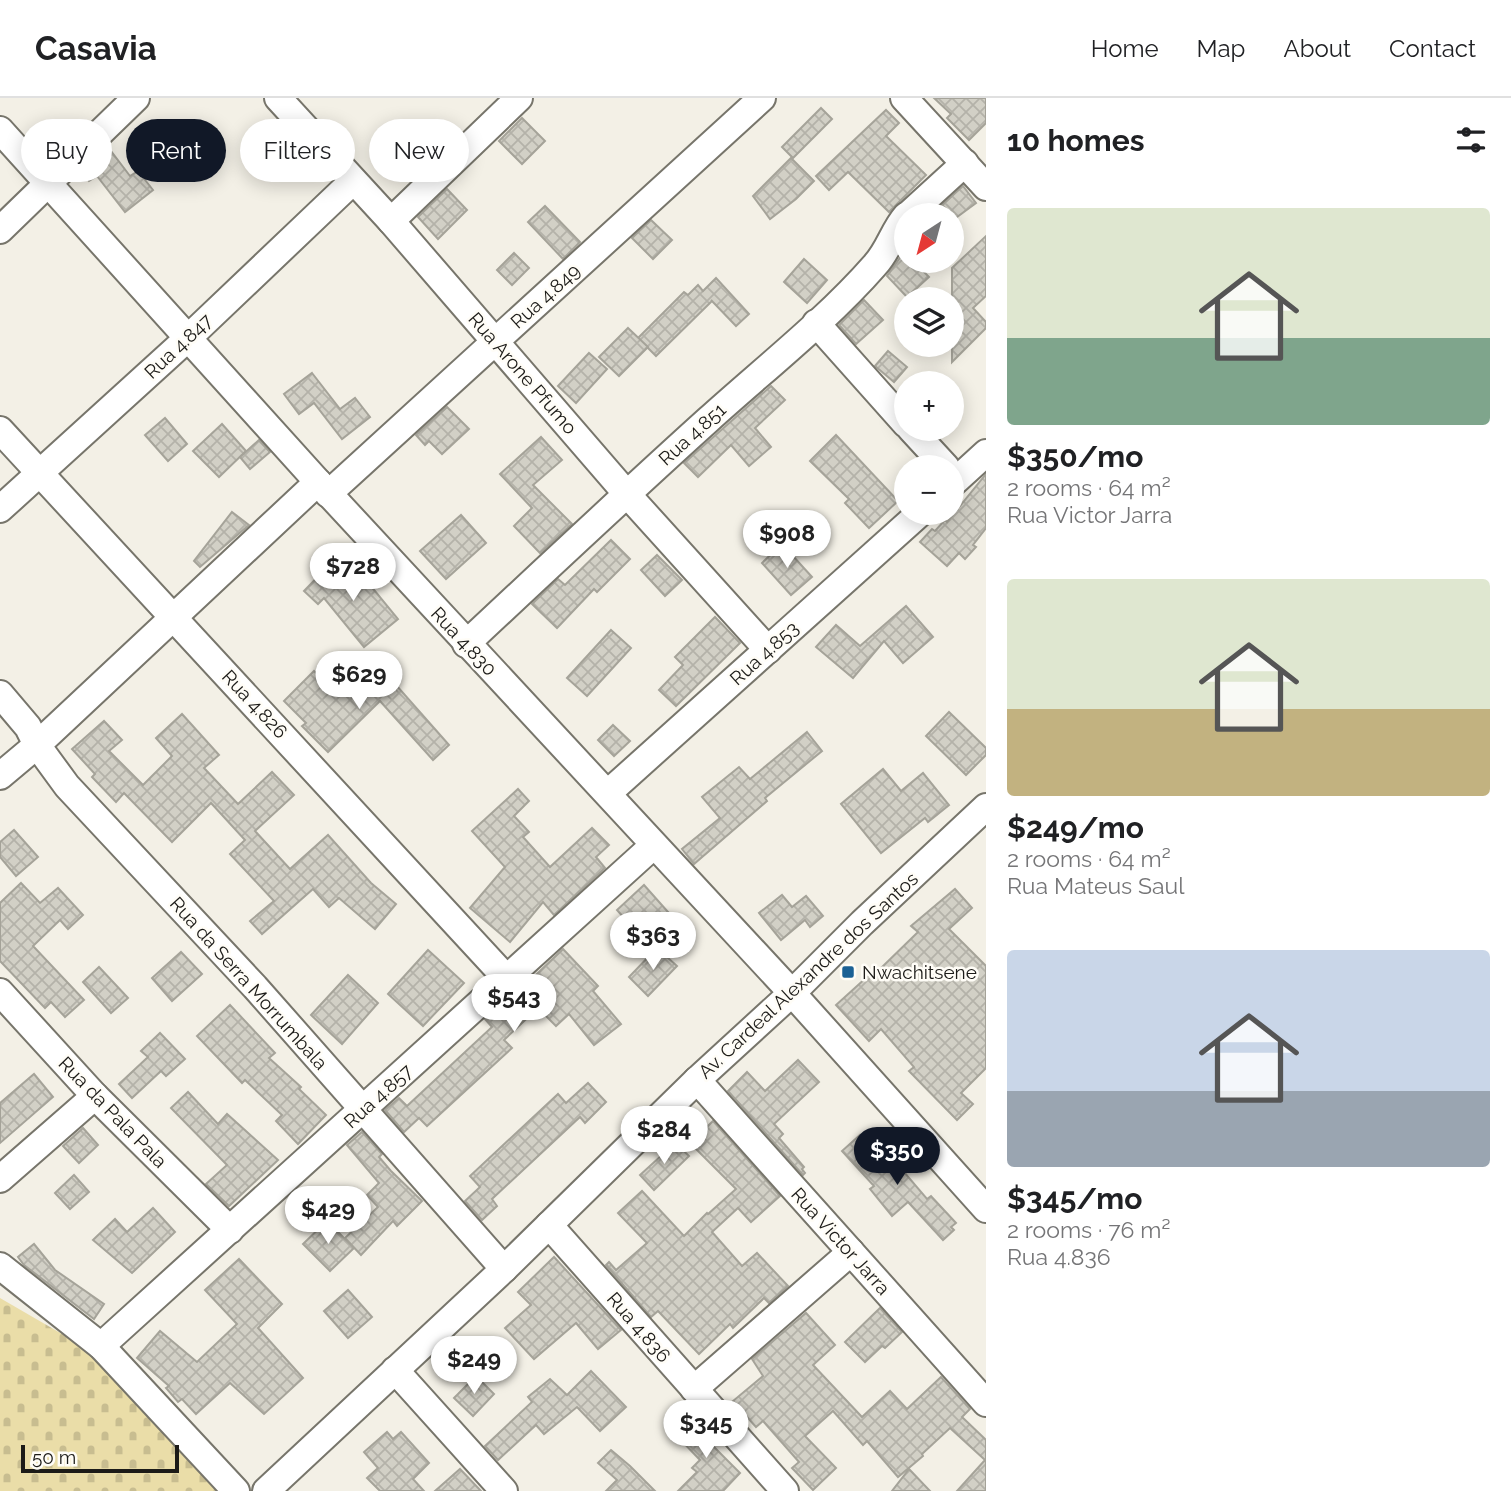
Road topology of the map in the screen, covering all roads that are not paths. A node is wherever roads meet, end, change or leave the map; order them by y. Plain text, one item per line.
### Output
1 (136, 98) edge
2 (278, 98) edge
3 (519, 98) edge
4 (762, 98) edge
5 (904, 98) edge
6 (297, 119) edge
7 (0, 130) edge
8 (965, 163) junction
9 (352, 182) edge
10 (354, 182) edge
11 (47, 185) junction
12 (986, 187) edge
13 (921, 203) edge
14 (391, 221) junction
15 (0, 230) edge
16 (894, 237) edge
17 (816, 323) junction
18 (187, 339) junction
19 (496, 341) junction
20 (894, 411) edge
21 (0, 430) edge
22 (921, 441) edge
23 (986, 453) edge
24 (934, 455) edge
25 (964, 468) edge
26 (39, 475) junction
27 (323, 488) junction
28 (626, 493) junction
29 (0, 509) edge
30 (906, 525) edge
31 (173, 616) junction
32 (466, 644) junction
33 (768, 650) junction
34 (0, 694) edge
35 (37, 745) junction
36 (0, 776) edge
37 (608, 793) junction
38 (986, 807) edge
39 (654, 845) junction
40 (508, 980) junction
41 (0, 992) edge
42 (792, 993) junction
43 (697, 1080) junction
44 (95, 1096) junction
45 (364, 1109) junction
46 (0, 1179) edge
47 (986, 1209) edge
48 (549, 1225) junction
49 (230, 1230) junction
50 (850, 1252) junction
51 (0, 1266) edge
52 (504, 1269) junction
53 (101, 1346) junction
54 (395, 1370) junction
55 (694, 1390) junction
56 (986, 1403) edge
57 (775, 1488) edge
58 (236, 1491) edge
59 (266, 1491) edge
60 (504, 1491) edge

1 - 11 street
2 - 6 street, Rua Arone Pfumo
3 - 14 street
4 - 19 street, Rua 4.849
5 - 8 street
7 - 11 street, Rua 4.830
8 - 12 street
8 - 13 street, Rua 4.851
9 - 18 street, Rua 4.847
10 - 14 street, Rua Arone Pfumo
11 - 15 street
11 - 18 street, Rua 4.830
14 - 19 street, Rua Arone Pfumo
16 - 17 street, Rua 4.851
17 - 20 street
17 - 28 street, Rua 4.851
18 - 26 street, Rua 4.847
18 - 27 street, Rua 4.830
19 - 27 street, Rua 4.849
19 - 28 street, Rua Arone Pfumo
21 - 26 street, Rua 4.826
22 - 24 street
23 - 25 street
26 - 29 street, Rua 4.847
26 - 31 street, Rua 4.826
27 - 31 street, Rua 4.849
27 - 32 street, Rua 4.830
28 - 32 street, Rua 4.851
28 - 33 street, Rua Arone Pfumo
30 - 33 street, Rua 4.853
31 - 35 street, Rua 4.849
31 - 40 street, Rua 4.826
32 - 37 street, Rua 4.830
33 - 37 street, Rua 4.853
34 - 35 street, Rua da Serra Morrumbala
35 - 36 street, Rua 4.849
35 - 45 street, Rua da Serra Morrumbala
37 - 39 street, Rua 4.830
38 - 42 street, Av. Cardeal Alexandre dos Santos
39 - 40 street, Rua 4.857
39 - 42 street, Rua 4.830
40 - 45 street, Rua 4.857
41 - 44 street, Rua da Pala Pala
42 - 43 street, Av. Cardeal Alexandre dos Santos
42 - 47 street, Rua 4.830
43 - 48 street, Av. Cardeal Alexandre dos Santos
43 - 50 street, Rua Victor Jarra
44 - 46 street
44 - 49 street, Rua da Pala Pala
45 - 49 street, Rua 4.857
45 - 52 street, Rua da Serra Morrumbala
48 - 52 street, Av. Cardeal Alexandre dos Santos
48 - 55 street, Rua 4.836
49 - 53 street, Rua 4.857
50 - 55 street
50 - 56 street, Rua Victor Jarra
51 - 53 street
52 - 54 street, Av. Cardeal Alexandre dos Santos
53 - 58 street
54 - 59 street, Av. Cardeal Alexandre dos Santos
54 - 60 street
55 - 57 street, Rua 4.836

